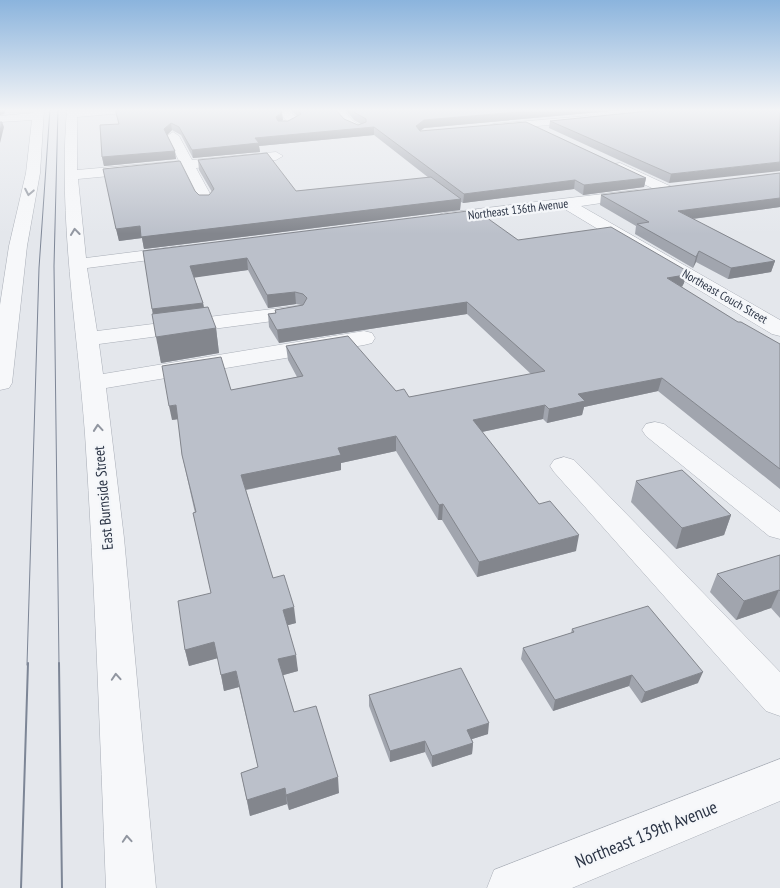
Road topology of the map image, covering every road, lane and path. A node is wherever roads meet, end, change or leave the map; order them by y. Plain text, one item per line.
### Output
1 (35, 150) edge
2 (72, 150) edge
3 (180, 150) edge
4 (276, 156) dead end
5 (605, 160) edge
6 (187, 164) junction
7 (72, 175) junction
8 (206, 201) edge
9 (566, 203) junction
10 (430, 220) edge
11 (200, 249) edge
12 (78, 264) junction
13 (7, 271) edge
14 (296, 312) edge
15 (775, 322) edge
16 (364, 338) dead end
17 (88, 339) junction
18 (0, 383) edge
19 (93, 383) junction
20 (655, 430) dead end
21 (564, 466) dead end
22 (780, 528) edge
23 (780, 699) edge
24 (780, 780) edge
25 (131, 888) edge
26 (512, 888) edge

1 -> 13 street
2 - 7 street, East Burnside Street
3 - 6 street
4 - 6 street
5 - 9 street, Northeast 136th Avenue
6 - 7 street
6 - 8 street
12 -> 7 street, East Burnside Street
9 - 10 street, Northeast 136th Avenue
9 - 15 street, Northeast Couch Street
11 - 12 street
12 - 17 street, East Burnside Street
13 - 18 street
14 - 17 street
16 - 19 street
17 - 19 street, East Burnside Street
25 -> 19 street, East Burnside Street
20 - 22 street
21 - 23 street
24 - 26 street, Northeast 139th Avenue

